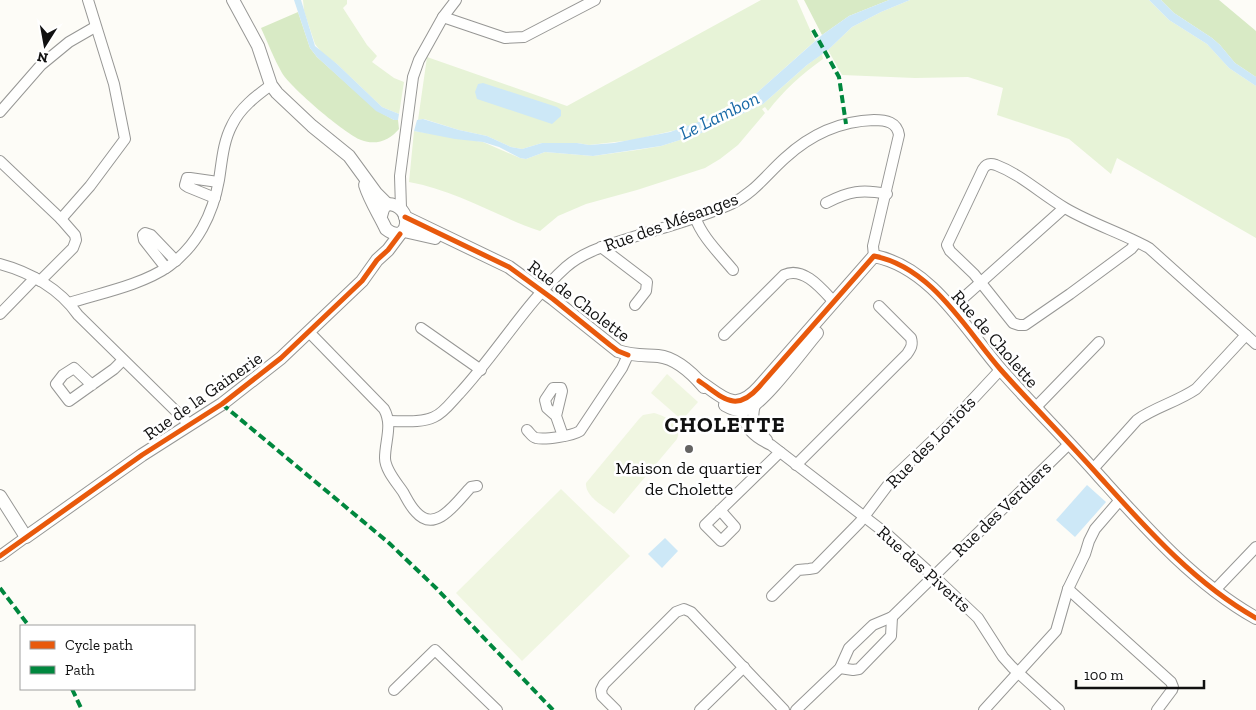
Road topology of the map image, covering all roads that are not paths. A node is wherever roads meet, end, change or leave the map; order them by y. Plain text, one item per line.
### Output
1 (88, 0) edge
2 (233, 0) edge
3 (456, 0) edge
4 (594, 0) edge
5 (443, 17) junction
6 (95, 26) junction
7 (271, 85) junction
8 (0, 112) edge
9 (0, 161) edge
10 (362, 175) junction
11 (218, 182) junction
12 (887, 194) junction
13 (215, 198) junction
14 (826, 203) dead end
15 (396, 208) junction
16 (1064, 208) junction
17 (695, 217) junction
18 (61, 219) junction
19 (383, 222) junction
20 (402, 232) junction
21 (1138, 242) junction
22 (460, 244) junction
23 (601, 247) junction
24 (874, 256) junction
25 (377, 260) junction
26 (176, 261) junction
27 (0, 264) edge
28 (166, 268) junction
29 (733, 270) dead end
30 (862, 270) junction
31 (38, 279) junction
32 (980, 282) junction
33 (542, 290) junction
34 (833, 301) junction
35 (69, 303) junction
36 (636, 305) dead end
37 (879, 306) dead end
38 (952, 308) junction
39 (0, 314) edge
40 (421, 328) dead end
41 (309, 332) junction
42 (724, 335) dead end
43 (1246, 335) junction
44 (1099, 342) dead end
45 (1256, 344) edge
46 (628, 355) junction
47 (123, 360) junction
48 (1001, 369) junction
49 (480, 370) junction
50 (92, 385) dead end
51 (1036, 406) junction
52 (747, 408) junction
53 (556, 416) dead end
54 (390, 421) junction
55 (189, 424) junction
56 (527, 430) dead end
57 (563, 436) junction
58 (1069, 444) junction
59 (780, 452) junction
60 (796, 464) junction
61 (1093, 469) junction
62 (477, 486) dead end
63 (0, 496) edge
64 (1120, 500) junction
65 (720, 510) dead end
66 (864, 517) junction
67 (26, 537) junction
68 (1256, 547) edge
69 (0, 556) edge
70 (934, 576) junction
71 (1068, 589) junction
72 (1214, 591) junction
73 (772, 596) dead end
74 (892, 617) junction
75 (1256, 618) edge
76 (744, 666) junction
77 (840, 668) junction
78 (1018, 672) junction
79 (394, 690) dead end
80 (496, 710) edge
81 (616, 710) edge
82 (700, 710) edge
83 (784, 710) edge
84 (796, 710) edge
85 (984, 710) edge
86 (1060, 710) edge
87 (1157, 710) edge

1 - 6 street
2 - 7 street, Rue de Cholette
3 - 5 street
4 - 5 street
5 - 15 street
6 - 8 street
6 - 18 street
7 - 10 street, Rue de Cholette
7 - 11 street
9 - 18 street
10 - 15 street, Rue de Cholette
10 - 19 street, Rue de Cholette
11 - 13 street
11 - 13 street
12 - 14 street
12 - 17 street, Rue des Mésanges
12 - 24 street, Rue des Mésanges
13 - 26 street
15 - 19 street, Rue de la Gainerie
15 - 20 street
15 - 22 street, Rue de Cholette
16 - 21 street
16 - 32 street
16 - 32 street
17 - 23 street, Rue des Mésanges
17 - 29 street
18 - 31 street
19 - 20 street, Rue de Cholette
19 - 25 street, Rue de la Gainerie
20 - 22 street, Rue de Cholette
20 - 25 street, Rue de la Gainerie
21 - 32 street
21 - 43 street
22 - 33 street, Rue de Cholette
23 - 33 street, Rue des Mésanges
23 - 36 street
24 - 30 street
24 - 38 street, Rue de Cholette
25 - 41 street, Rue de la Gainerie
26 - 28 street
26 - 28 street
27 - 31 street
28 - 35 street
30 - 34 street
30 - 52 street
31 - 35 street
31 - 39 street
32 - 38 street
33 - 46 street, Rue de Cholette
33 - 49 street, Rue des Mésanges
34 - 42 street
34 - 52 street
35 - 47 street
37 - 60 street
38 - 48 street, Rue de Cholette
40 - 49 street
41 - 54 street
41 - 55 street, Rue de la Gainerie
43 - 45 street
43 - 61 street
44 - 51 street
46 - 52 street, Rue de Cholette
46 - 57 street
47 - 50 street
47 - 55 street
48 - 51 street, Rue de Cholette
48 - 66 street, Rue des Loriots
49 - 54 street, Rue des Mésanges
51 - 58 street, Rue de Cholette
52 - 59 street, Rue des Piverts
53 - 57 street
54 - 62 street
55 - 67 street, Rue de la Gainerie
56 - 57 street
58 - 61 street, Rue de Cholette
58 - 70 street, Rue des Verdiers
59 - 60 street, Rue des Piverts
59 - 65 street
60 - 66 street, Rue des Piverts
61 - 64 street, Rue de Cholette
63 - 67 street
64 - 71 street
64 - 72 street, Rue de Cholette
66 - 70 street, Rue des Piverts
66 - 73 street, Rue des Loriots
67 - 69 street, Rue de la Gainerie
68 - 72 street
70 - 74 street, Rue des Verdiers
70 - 78 street, Rue des Piverts
71 - 78 street
71 - 87 street
72 - 75 street, Rue de Cholette
74 - 77 street, Rue des Verdiers
74 - 77 street
76 - 81 street
76 - 82 street
76 - 83 street
77 - 84 street, Rue des Verdiers
78 - 85 street
78 - 86 street, Rue des Piverts
79 - 80 street

